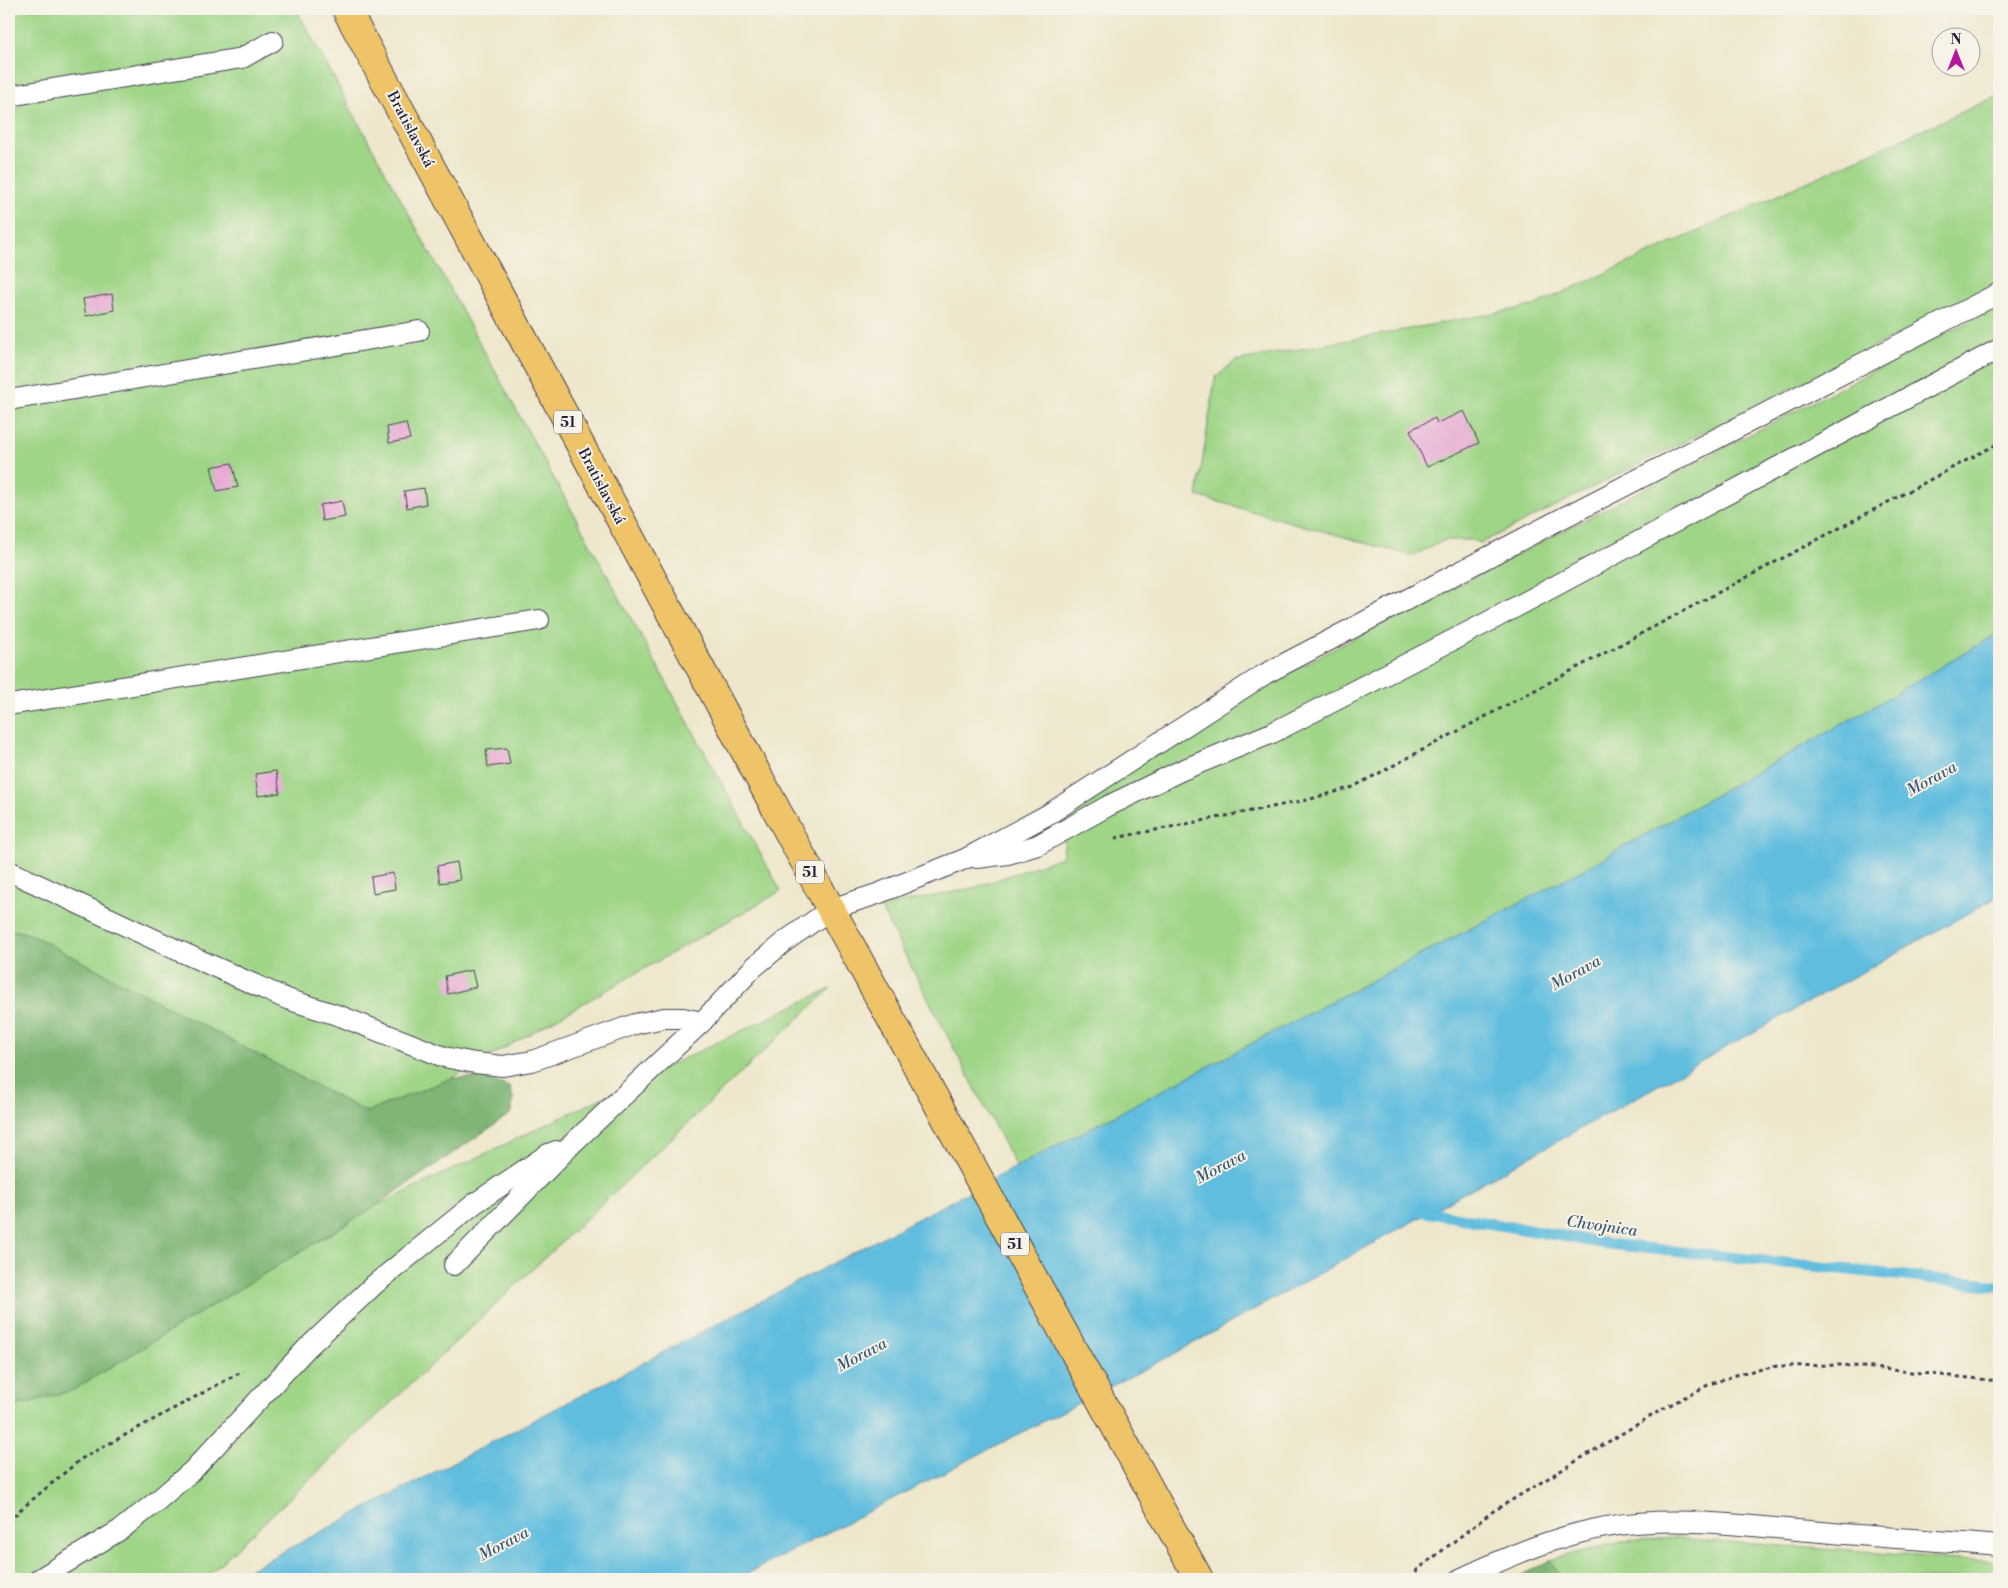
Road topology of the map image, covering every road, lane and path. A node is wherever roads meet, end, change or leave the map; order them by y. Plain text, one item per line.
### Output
1 (346, 9) edge
2 (274, 41) dead end
3 (9, 96) edge
4 (1999, 293) edge
5 (420, 331) dead end
6 (1999, 349) edge
7 (9, 400) edge
8 (1999, 443) edge
9 (539, 620) dead end
10 (9, 705) edge
11 (1107, 839) dead end
12 (965, 859) junction
13 (9, 872) edge
14 (832, 909) junction
15 (702, 1022) junction
16 (572, 1144) junction
17 (454, 1265) dead end
18 (248, 1370) dead end
19 (1999, 1381) edge
20 (9, 1522) edge
21 (1999, 1546) edge
22 (39, 1579) edge
23 (1200, 1579) edge
24 (1412, 1579) edge
25 (1460, 1579) edge

1 - 14 main road, Bratislavská / 51
2 - 3 lane
4 - 12 lane
5 - 7 lane
6 - 12 lane
8 - 11 path
9 - 10 lane
12 - 14 lane
13 - 15 lane
14 - 15 lane
14 - 23 main road, 51
15 - 16 lane
16 - 17 lane
16 - 22 lane
18 - 20 path
19 - 24 path
21 - 25 lane

